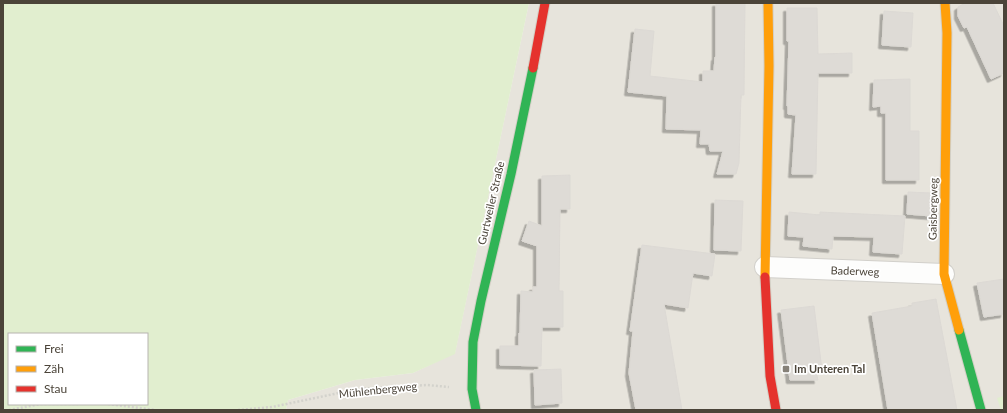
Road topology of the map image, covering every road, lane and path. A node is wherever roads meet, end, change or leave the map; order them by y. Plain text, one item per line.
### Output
1 (545, 3) edge
2 (768, 3) edge
3 (946, 3) edge
4 (765, 267) junction
5 (944, 274) junction
6 (472, 389) junction
7 (36, 405) edge
8 (116, 405) edge
9 (9, 410) edge
10 (155, 410) edge
11 (238, 410) edge
12 (476, 410) edge
13 (776, 410) edge
14 (981, 410) edge

1 - 6 street, Gurtweiler Straße
2 - 4 street
3 - 5 street, Gaisbergweg
4 - 5 street, Baderweg
4 - 13 street
5 - 14 street, Gaisbergweg
6 - 11 path, Mühlenbergweg
6 - 12 street, Gurtweiler Straße
7 - 9 path
8 - 10 path

